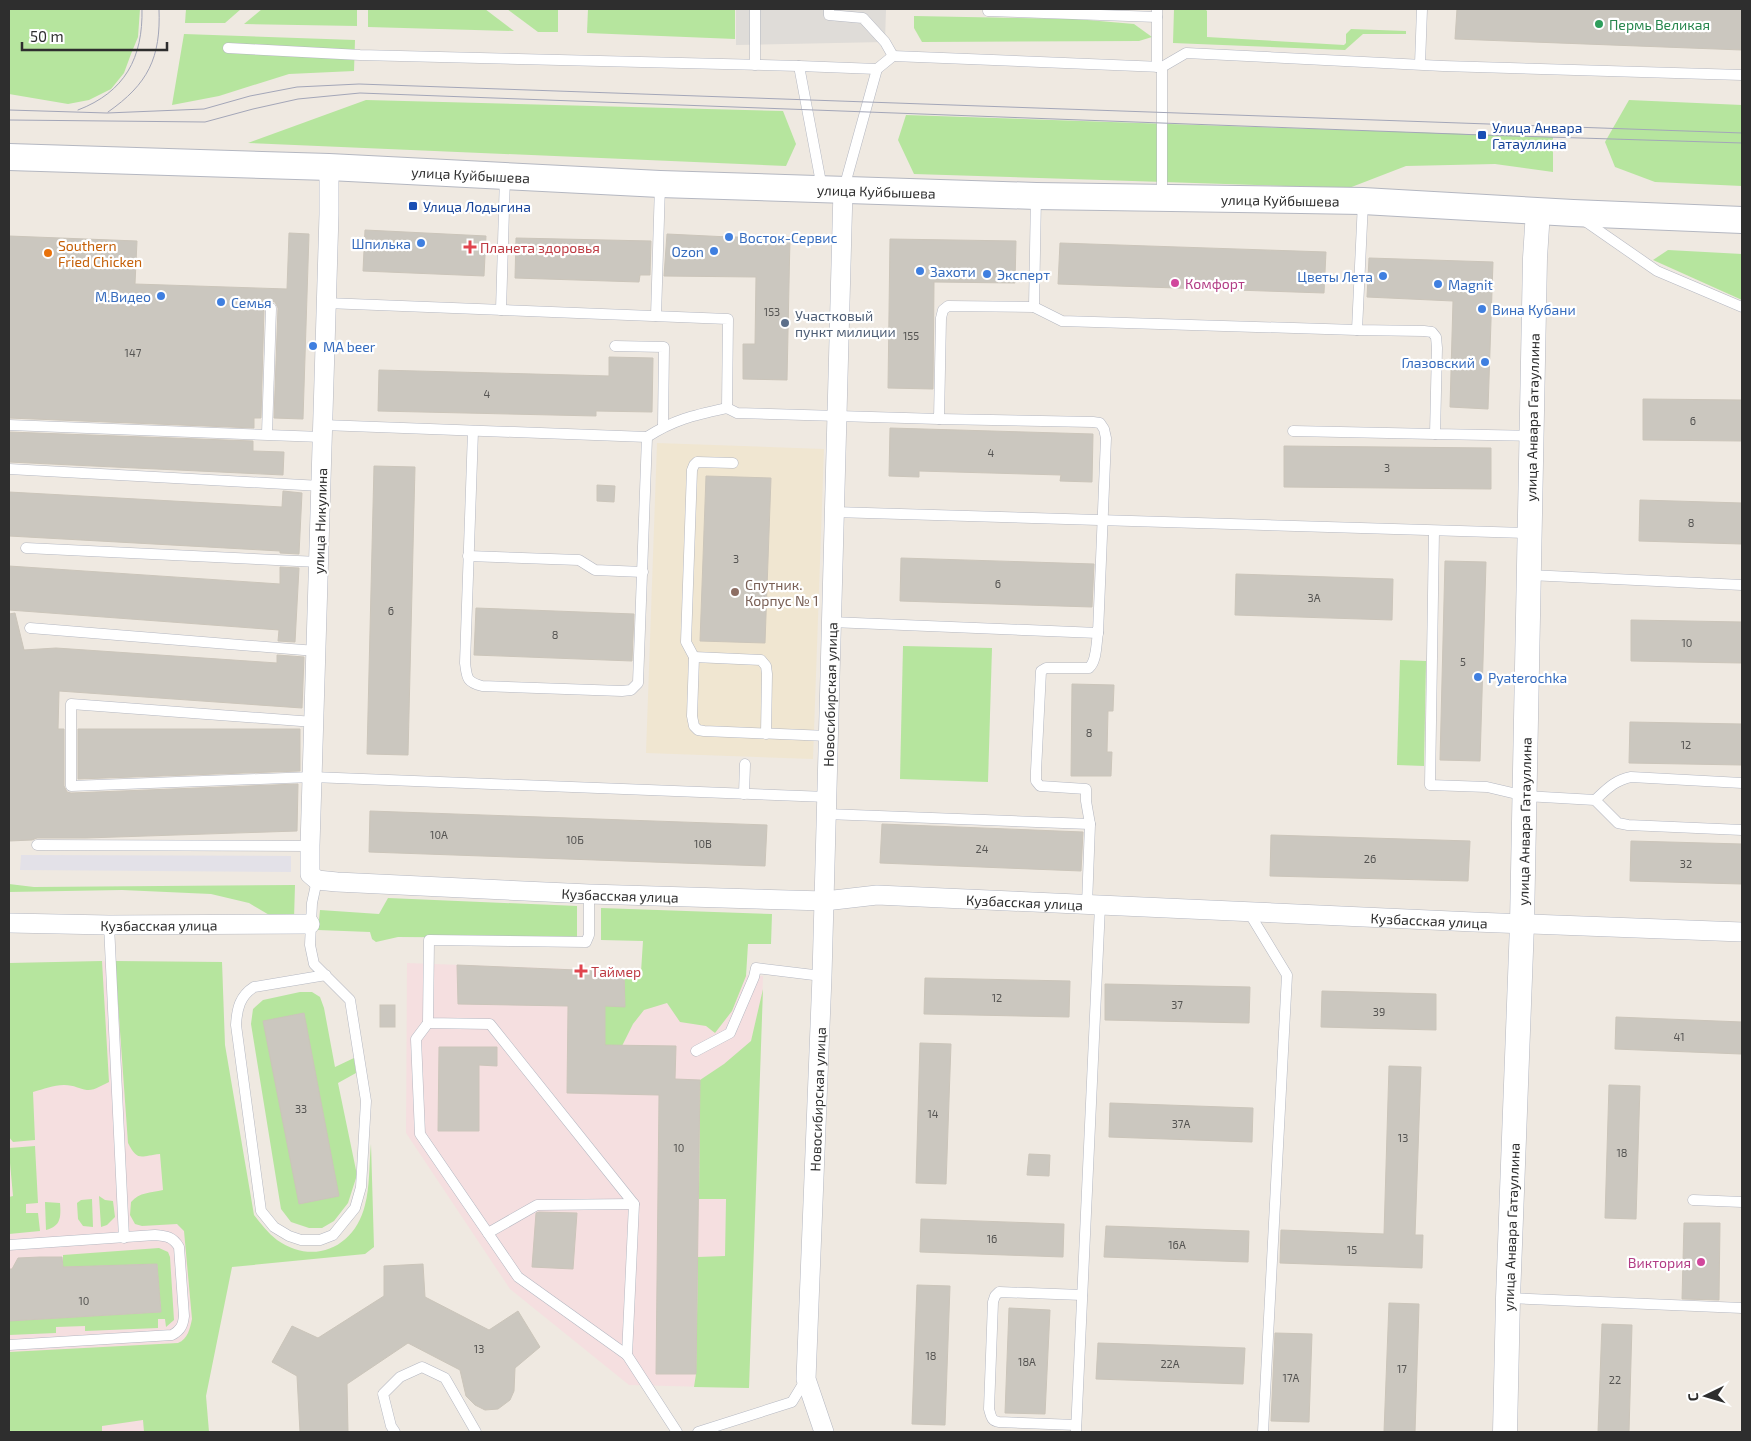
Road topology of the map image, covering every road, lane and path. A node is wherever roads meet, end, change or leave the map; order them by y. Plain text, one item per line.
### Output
1 (755, 9) edge
2 (829, 9) edge
3 (1422, 9) edge
4 (988, 11) dead end
5 (1157, 13) edge
6 (228, 48) dead end
7 (893, 56) junction
8 (1420, 64) junction
9 (755, 65) junction
10 (799, 66) junction
11 (1159, 67) junction
12 (877, 69) junction
13 (1742, 75) edge
14 (9, 157) edge
15 (329, 167) junction
16 (505, 176) junction
17 (660, 184) junction
18 (832, 190) junction
19 (1036, 196) junction
20 (1162, 197) junction
21 (1363, 201) junction
22 (1538, 211) junction
23 (1573, 213) junction
24 (1742, 220) edge
25 (326, 303) junction
26 (1034, 307) junction
27 (1742, 307) edge
28 (271, 308) dead end
29 (501, 310) junction
30 (656, 316) junction
31 (1357, 330) junction
32 (615, 346) dead end
33 (727, 408) junction
34 (837, 416) junction
35 (939, 419) junction
36 (9, 425) edge
37 (663, 426) junction
38 (322, 431) junction
39 (473, 431) junction
40 (1293, 431) dead end
41 (267, 434) junction
42 (1435, 434) junction
43 (1533, 436) junction
44 (647, 437) junction
45 (733, 463) dead end
46 (9, 469) edge
47 (321, 486) junction
48 (834, 512) junction
49 (1102, 520) junction
50 (1434, 530) junction
51 (1530, 533) junction
52 (26, 548) dead end
53 (468, 556) junction
54 (319, 562) junction
55 (643, 572) junction
56 (1529, 575) junction
57 (1742, 585) edge
58 (831, 622) junction
59 (30, 628) dead end
60 (1098, 633) junction
61 (316, 651) junction
62 (694, 657) junction
63 (314, 722) junction
64 (766, 734) junction
65 (828, 736) junction
66 (744, 764) dead end
67 (312, 777) junction
68 (1742, 782) edge
69 (744, 794) junction
70 (1525, 796) junction
71 (1595, 800) junction
72 (827, 806) junction
73 (1090, 824) junction
74 (1742, 830) edge
75 (37, 845) dead end
76 (310, 846) junction
77 (313, 877) junction
78 (589, 894) junction
79 (825, 901) junction
80 (1093, 905) junction
81 (1248, 911) junction
82 (9, 923) edge
83 (108, 924) junction
84 (310, 924) junction
85 (1522, 924) junction
86 (1742, 932) edge
87 (326, 975) junction
88 (822, 976) junction
89 (428, 1023) junction
90 (696, 1051) dead end
91 (1693, 1200) dead end
92 (1742, 1202) edge
93 (634, 1204) junction
94 (488, 1233) junction
95 (124, 1238) junction
96 (9, 1245) edge
97 (1082, 1295) junction
98 (1508, 1298) junction
99 (1742, 1308) edge
100 (9, 1345) edge
101 (628, 1355) junction
102 (806, 1379) junction
103 (1076, 1429) edge
104 (395, 1432) edge
105 (476, 1432) edge
106 (677, 1432) edge
107 (698, 1432) edge
108 (824, 1432) edge
109 (1263, 1432) edge
110 (1505, 1432) edge

1 - 9 lane
2 - 7 lane
3 - 8 lane
4 - 5 lane
5 - 11 lane
6 - 9 lane
7 - 11 lane
7 - 12 lane
8 - 11 lane
8 - 13 lane
9 - 10 lane
10 - 12 lane
10 - 18 lane
11 - 20 lane
12 - 18 lane, Новосибирская улица
14 - 15 main road, улица Куйбышева
15 - 16 main road, улица Куйбышева
15 - 25 street, улица Никулина
16 - 17 main road, улица Куйбышева
16 - 29 lane
17 - 18 main road, улица Куйбышева
17 - 30 lane
18 - 19 main road, улица Куйбышева
18 - 34 street, Новосибирская улица
19 - 20 main road, улица Куйбышева
19 - 26 lane
20 - 21 main road, улица Куйбышева
21 - 22 main road, улица Куйбышева
21 - 31 lane
22 - 23 main road, улица Куйбышева
22 - 43 street, улица Анвара Гатауллина
23 - 24 main road, улица Куйбышева
23 - 27 lane
25 - 29 lane
25 - 38 street, улица Никулина
26 - 31 lane
26 - 35 lane
28 - 41 lane
29 - 30 lane
30 - 33 lane
31 - 42 lane
32 - 37 lane
33 - 34 lane
33 - 37 lane
34 - 35 lane
34 - 48 street, Новосибирская улица
35 - 49 lane
36 - 41 lane
37 - 44 lane
38 - 39 lane
38 - 41 lane
38 - 47 street, улица Никулина
39 - 44 lane
39 - 53 lane
40 - 42 lane
42 - 43 lane
43 - 51 street, улица Анвара Гатауллина
44 - 55 lane
45 - 62 lane
46 - 47 lane
47 - 54 street, улица Никулина
48 - 49 lane
48 - 58 street, Новосибирская улица
49 - 50 lane
49 - 60 lane
50 - 51 lane
50 - 70 lane
51 - 56 street, улица Анвара Гатауллина
52 - 54 lane
53 - 55 lane
53 - 55 lane
54 - 61 street, улица Никулина
56 - 57 lane
56 - 70 street, улица Анвара Гатауллина
58 - 60 lane
58 - 65 street, Новосибирская улица
59 - 61 lane
60 - 73 lane
61 - 63 street, улица Никулина
62 - 64 lane
62 - 64 lane
63 - 67 street, улица Никулина
63 - 67 lane
64 - 65 lane
65 - 72 street, Новосибирская улица
66 - 69 lane
67 - 69 lane
67 - 76 street, улица Никулина
68 - 71 lane
69 - 72 lane
70 - 71 lane
70 - 85 street, улица Анвара Гатауллина
71 - 74 lane
72 - 73 lane
72 - 79 street, Новосибирская улица
73 - 80 lane
75 - 76 lane
76 - 77 street, улица Никулина
77 - 78 street, Кузбасская улица
77 - 84 lane
78 - 79 street, Кузбасская улица
78 - 89 lane
79 - 80 street, Кузбасская улица
79 - 88 street, Новосибирская улица
80 - 81 street, Кузбасская улица
80 - 97 lane
81 - 85 street, Кузбасская улица
81 - 109 lane
82 - 83 street, Кузбасская улица
83 - 84 street, Кузбасская улица
83 - 95 lane
84 - 87 lane
85 - 86 street, Кузбасская улица
85 - 98 street, улица Анвара Гатауллина
87 - 87 lane
88 - 90 lane
88 - 102 street, Новосибирская улица
89 - 93 lane
89 - 94 lane
91 - 92 lane
93 - 94 lane
93 - 101 lane
94 - 101 lane
95 - 96 lane
95 - 100 lane
97 - 103 lane
97 - 103 lane
98 - 99 lane
98 - 110 street, улица Анвара Гатауллина
101 - 106 lane
102 - 107 lane
102 - 108 street, Новосибирская улица
104 - 105 lane

